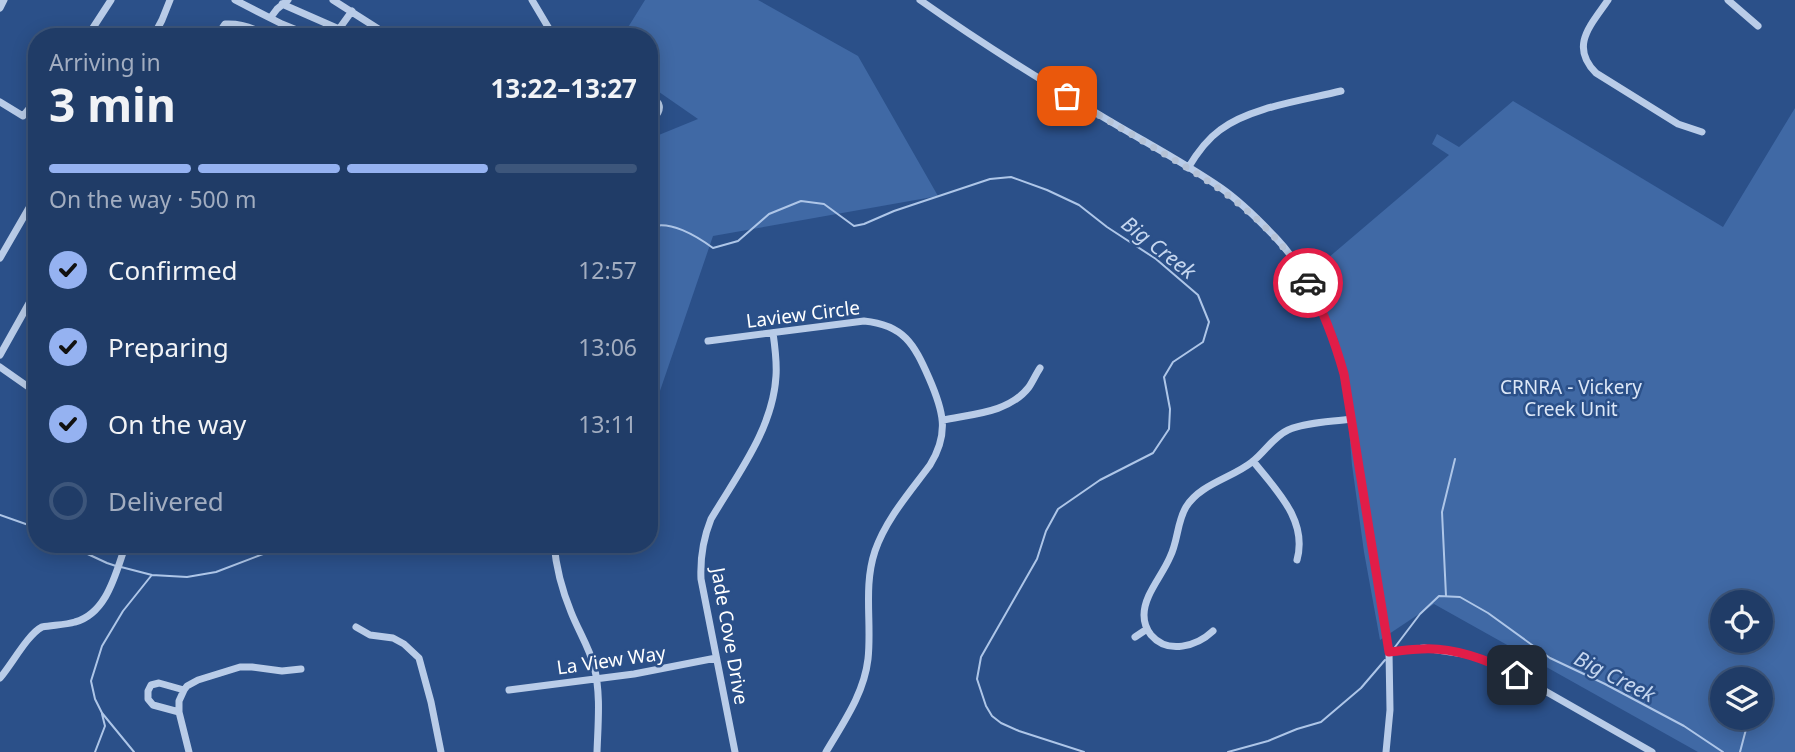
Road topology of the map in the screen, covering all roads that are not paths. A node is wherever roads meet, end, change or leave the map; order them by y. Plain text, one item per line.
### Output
1 (4, 0) edge
2 (111, 0) edge
3 (170, 0) edge
4 (235, 0) edge
5 (333, 0) edge
6 (533, 0) edge
7 (920, 0) edge
8 (1608, 0) edge
9 (1728, 0) edge
10 (285, 2) edge
11 (0, 8) edge
12 (352, 11) junction
13 (271, 17) junction
14 (1759, 26) dead end
15 (93, 28) edge
16 (158, 28) edge
17 (222, 28) edge
18 (252, 28) edge
19 (292, 28) edge
20 (329, 28) edge
21 (341, 28) edge
22 (378, 28) edge
23 (549, 28) edge
24 (1341, 91) dead end
25 (0, 102) edge
26 (28, 110) edge
27 (1702, 132) dead end
28 (1188, 167) junction
29 (28, 210) edge
30 (0, 258) edge
31 (28, 305) edge
32 (773, 333) junction
33 (708, 341) dead end
34 (0, 355) edge
35 (0, 367) edge
36 (1040, 368) dead end
37 (28, 387) edge
38 (1351, 419) junction
39 (943, 420) junction
40 (1253, 461) junction
41 (123, 553) edge
42 (556, 553) edge
43 (1297, 560) dead end
44 (356, 627) dead end
45 (1147, 629) junction
46 (1213, 631) dead end
47 (1135, 637) dead end
48 (1389, 652) junction
49 (716, 658) junction
50 (301, 669) dead end
51 (0, 678) edge
52 (597, 679) junction
53 (184, 690) junction
54 (509, 690) dead end
55 (178, 712) junction
56 (189, 752) edge
57 (441, 752) edge
58 (597, 752) edge
59 (735, 752) edge
60 (825, 752) edge
61 (1386, 752) edge
62 (1652, 752) edge

1 - 11 street
2 - 15 street
3 - 16 street
4 - 13 street
5 - 12 street
6 - 23 street
7 - 28 street
8 - 27 street
9 - 14 street
10 - 13 street
10 - 20 street
12 - 21 street
12 - 22 street
13 - 19 street
17 - 18 street
24 - 28 street
25 - 26 street
28 - 38 street
29 - 30 street
31 - 34 street
32 - 33 street, Laview Circle
32 - 39 street, Laview Circle
32 - 49 street, Jade Cove Drive
35 - 37 street
36 - 39 street
38 - 40 street
38 - 48 street
39 - 60 street, Laview Circle
40 - 43 street
40 - 45 street
41 - 51 street
42 - 52 street
44 - 57 street
45 - 46 street
45 - 47 street
48 - 61 street
48 - 62 street
49 - 52 street, La View Way
49 - 59 street, Jade Cove Drive
50 - 53 street
52 - 54 street, La View Way
52 - 58 street
53 - 55 street
53 - 55 street
55 - 56 street

